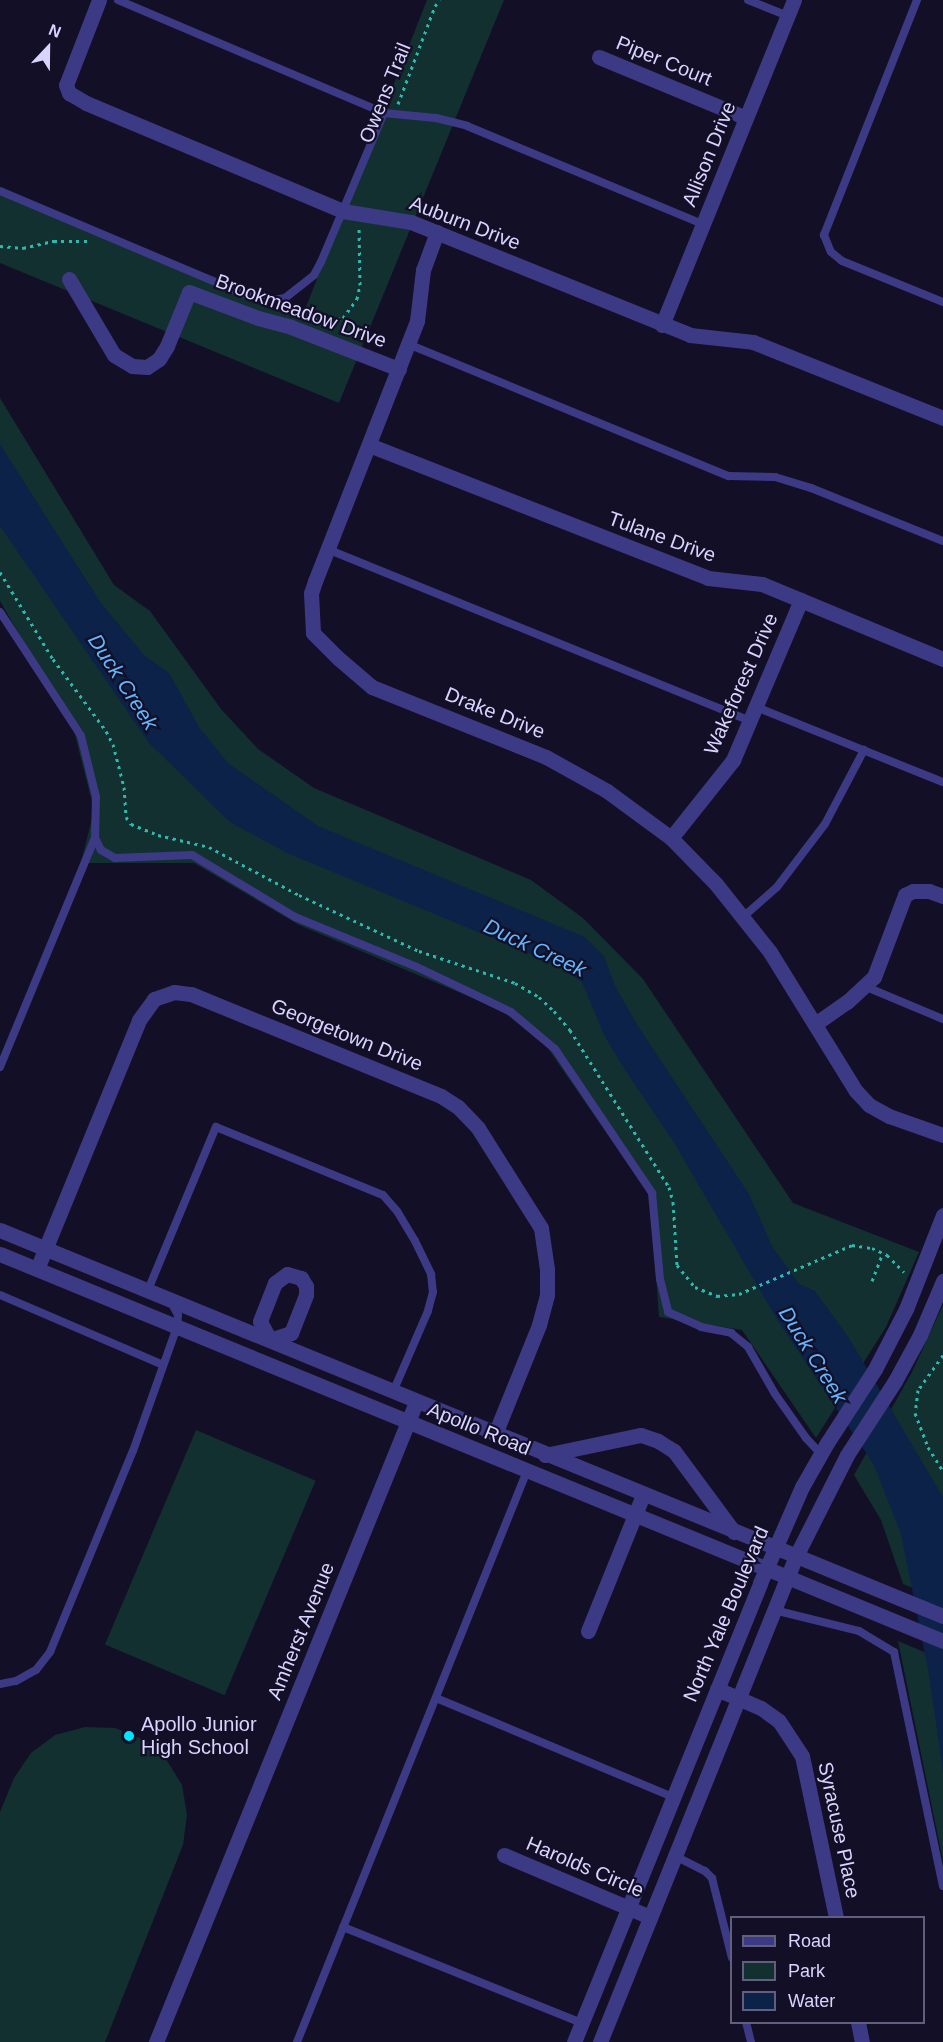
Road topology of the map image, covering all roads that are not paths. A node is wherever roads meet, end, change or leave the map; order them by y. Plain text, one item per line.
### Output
1 (99, 0) edge
2 (118, 0) edge
3 (748, 0) edge
4 (794, 0) edge
5 (917, 0) edge
6 (788, 16) junction
7 (599, 57) dead end
8 (384, 112) junction
9 (746, 118) junction
10 (0, 191) edge
11 (343, 211) junction
12 (703, 224) junction
13 (437, 232) junction
14 (69, 279) dead end
15 (943, 302) edge
16 (662, 325) junction
17 (408, 344) junction
18 (399, 369) junction
19 (943, 418) edge
20 (369, 445) junction
21 (943, 541) edge
22 (327, 549) junction
23 (801, 600) junction
24 (0, 612) edge
25 (943, 659) edge
26 (753, 714) junction
27 (864, 750) junction
28 (943, 782) edge
29 (95, 838) junction
30 (670, 838) junction
31 (943, 896) edge
32 (743, 917) junction
33 (864, 986) junction
34 (943, 1019) edge
35 (815, 1024) junction
36 (0, 1067) edge
37 (943, 1135) edge
38 (943, 1215) edge
39 (0, 1230) edge
40 (45, 1248) junction
41 (0, 1254) edge
42 (37, 1269) junction
43 (943, 1281) edge
44 (148, 1290) junction
45 (0, 1295) edge
46 (168, 1299) junction
47 (177, 1327) junction
48 (270, 1341) junction
49 (262, 1363) junction
50 (163, 1365) junction
51 (393, 1392) junction
52 (416, 1402) junction
53 (408, 1422) junction
54 (495, 1434) junction
55 (824, 1448) junction
56 (545, 1455) junction
57 (527, 1472) junction
58 (643, 1495) junction
59 (635, 1516) junction
60 (734, 1532) junction
61 (775, 1548) junction
62 (796, 1556) junction
63 (766, 1569) junction
64 (787, 1576) junction
65 (774, 1610) junction
66 (943, 1616) edge
67 (588, 1631) dead end
68 (943, 1641) edge
69 (0, 1684) edge
70 (717, 1689) junction
71 (436, 1698) junction
72 (739, 1698) junction
73 (674, 1797) junction
74 (504, 1855) dead end
75 (675, 1856) junction
76 (943, 1886) edge
77 (628, 1908) junction
78 (836, 1916) edge
79 (650, 1917) junction
80 (343, 1927) junction
81 (730, 1950) edge
82 (582, 2023) junction
83 (746, 2024) edge
84 (858, 2024) edge
85 (156, 2042) edge
86 (297, 2042) edge
87 (574, 2042) edge
88 (600, 2042) edge
89 (751, 2042) edge
90 (862, 2042) edge

1 - 11 street, Auburn Drive
2 - 8 lane
3 - 6 lane
4 - 6 street, Allison Drive
5 - 15 lane
6 - 9 street, Allison Drive
7 - 9 street, Piper Court
8 - 11 lane
8 - 12 lane
9 - 12 street, Allison Drive
10 - 11 lane
11 - 13 street, Auburn Drive
12 - 16 street, Allison Drive
13 - 16 street, Auburn Drive
13 - 17 street, Drake Drive
14 - 18 street, Brookmeadow Drive
16 - 19 street, Auburn Drive
17 - 18 street, Drake Drive
17 - 21 lane
18 - 20 street, Drake Drive
20 - 22 street, Drake Drive
20 - 23 street, Tulane Drive
22 - 26 lane
22 - 30 street, Drake Drive
23 - 25 street, Tulane Drive
23 - 26 street, Wakeforest Drive
24 - 29 lane
26 - 27 lane
26 - 30 street, Wakeforest Drive
27 - 28 lane
27 - 32 lane
29 - 36 lane
29 - 55 lane
30 - 32 street, Drake Drive
31 - 33 street
32 - 35 street, Drake Drive
33 - 34 lane
33 - 35 street
35 - 37 street, Drake Drive
38 - 55 street, North Yale Boulevard
39 - 40 street, Apollo Road
40 - 42 street, Georgetown Drive
40 - 44 street, Apollo Road
40 - 54 street, Georgetown Drive
41 - 42 street, Apollo Road
42 - 47 street, Apollo Road
43 - 62 street
44 - 46 street, Apollo Road
44 - 51 lane
45 - 50 lane
46 - 47 lane
46 - 48 street, Apollo Road
47 - 49 street, Apollo Road
47 - 50 lane
48 - 49 street
48 - 51 street, Apollo Road
49 - 53 street, Apollo Road
50 - 69 lane
51 - 52 street, Apollo Road
52 - 53 street, Amherst Avenue
52 - 54 street, Apollo Road
53 - 57 street, Apollo Road
53 - 85 street, Amherst Avenue
54 - 56 street, Apollo Road
55 - 61 street, North Yale Boulevard
56 - 58 street, Apollo Road
56 - 60 street, Apollo Road
57 - 59 street, Apollo Road
57 - 71 lane
58 - 59 street
58 - 60 street, Apollo Road
59 - 63 street, Apollo Road
59 - 67 street
60 - 61 street, Apollo Road
61 - 62 street, Apollo Road
61 - 63 street, North Yale Boulevard
62 - 64 street
62 - 66 street, Apollo Road
63 - 64 street, Apollo Road
63 - 70 street, North Yale Boulevard
64 - 65 street
64 - 68 street, Apollo Road
65 - 72 street
65 - 76 lane
70 - 72 street, Syracuse Place
70 - 73 street, North Yale Boulevard
71 - 73 lane
71 - 80 lane
72 - 75 street
72 - 78 street, Syracuse Place
73 - 77 street, North Yale Boulevard
74 - 77 street, Harolds Circle
75 - 79 street
75 - 81 lane
77 - 79 street, Harolds Circle
77 - 82 street, North Yale Boulevard
79 - 88 street
80 - 82 lane
80 - 86 lane
82 - 87 street, North Yale Boulevard
83 - 89 lane
84 - 90 street

